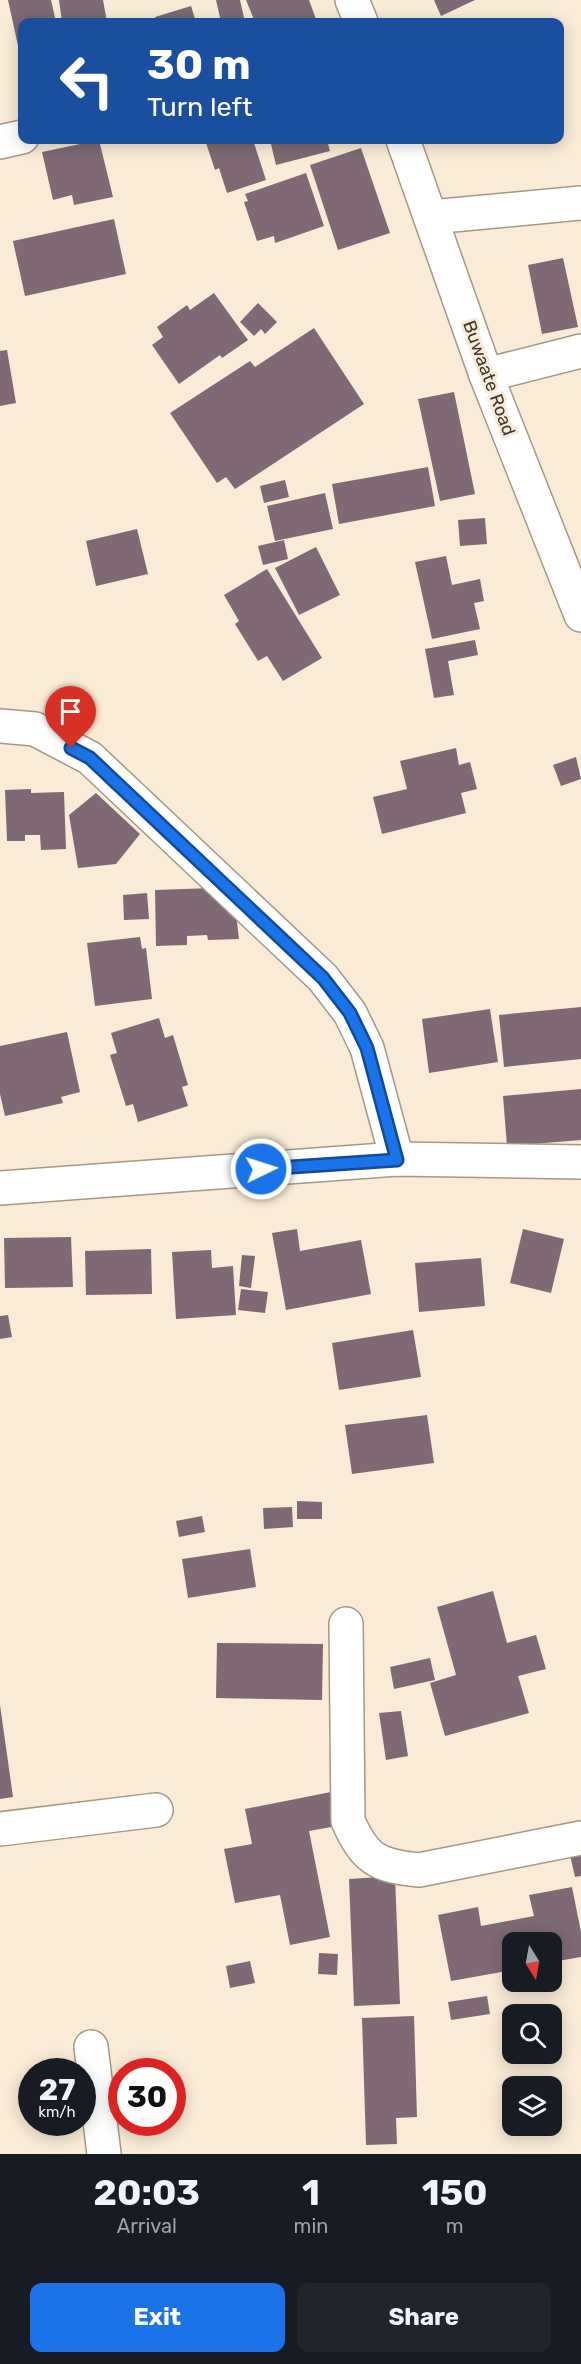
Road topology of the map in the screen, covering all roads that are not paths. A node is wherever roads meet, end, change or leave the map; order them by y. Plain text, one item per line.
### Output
1 (352, 0) edge
2 (359, 18) edge
3 (18, 138) edge
4 (0, 142) edge
5 (404, 144) edge
6 (581, 203) edge
7 (431, 217) junction
8 (581, 351) edge
9 (486, 375) junction
10 (573, 576) edge
11 (581, 615) edge
12 (0, 726) edge
13 (397, 1160) junction
14 (581, 1161) edge
15 (0, 1188) edge
16 (346, 1624) dead end
17 (156, 1810) dead end
18 (0, 1829) edge
19 (581, 1838) edge
20 (91, 2047) dead end
21 (104, 2154) edge

1 - 2 street
3 - 4 street
5 - 7 street, Buwaate Road
6 - 7 street
7 - 9 street, Buwaate Road
8 - 9 street
9 - 10 street, Buwaate Road
10 - 11 street, Buwaate Road
12 - 13 street
13 - 14 street
13 - 15 street
16 - 19 street
17 - 18 street
20 - 21 street

